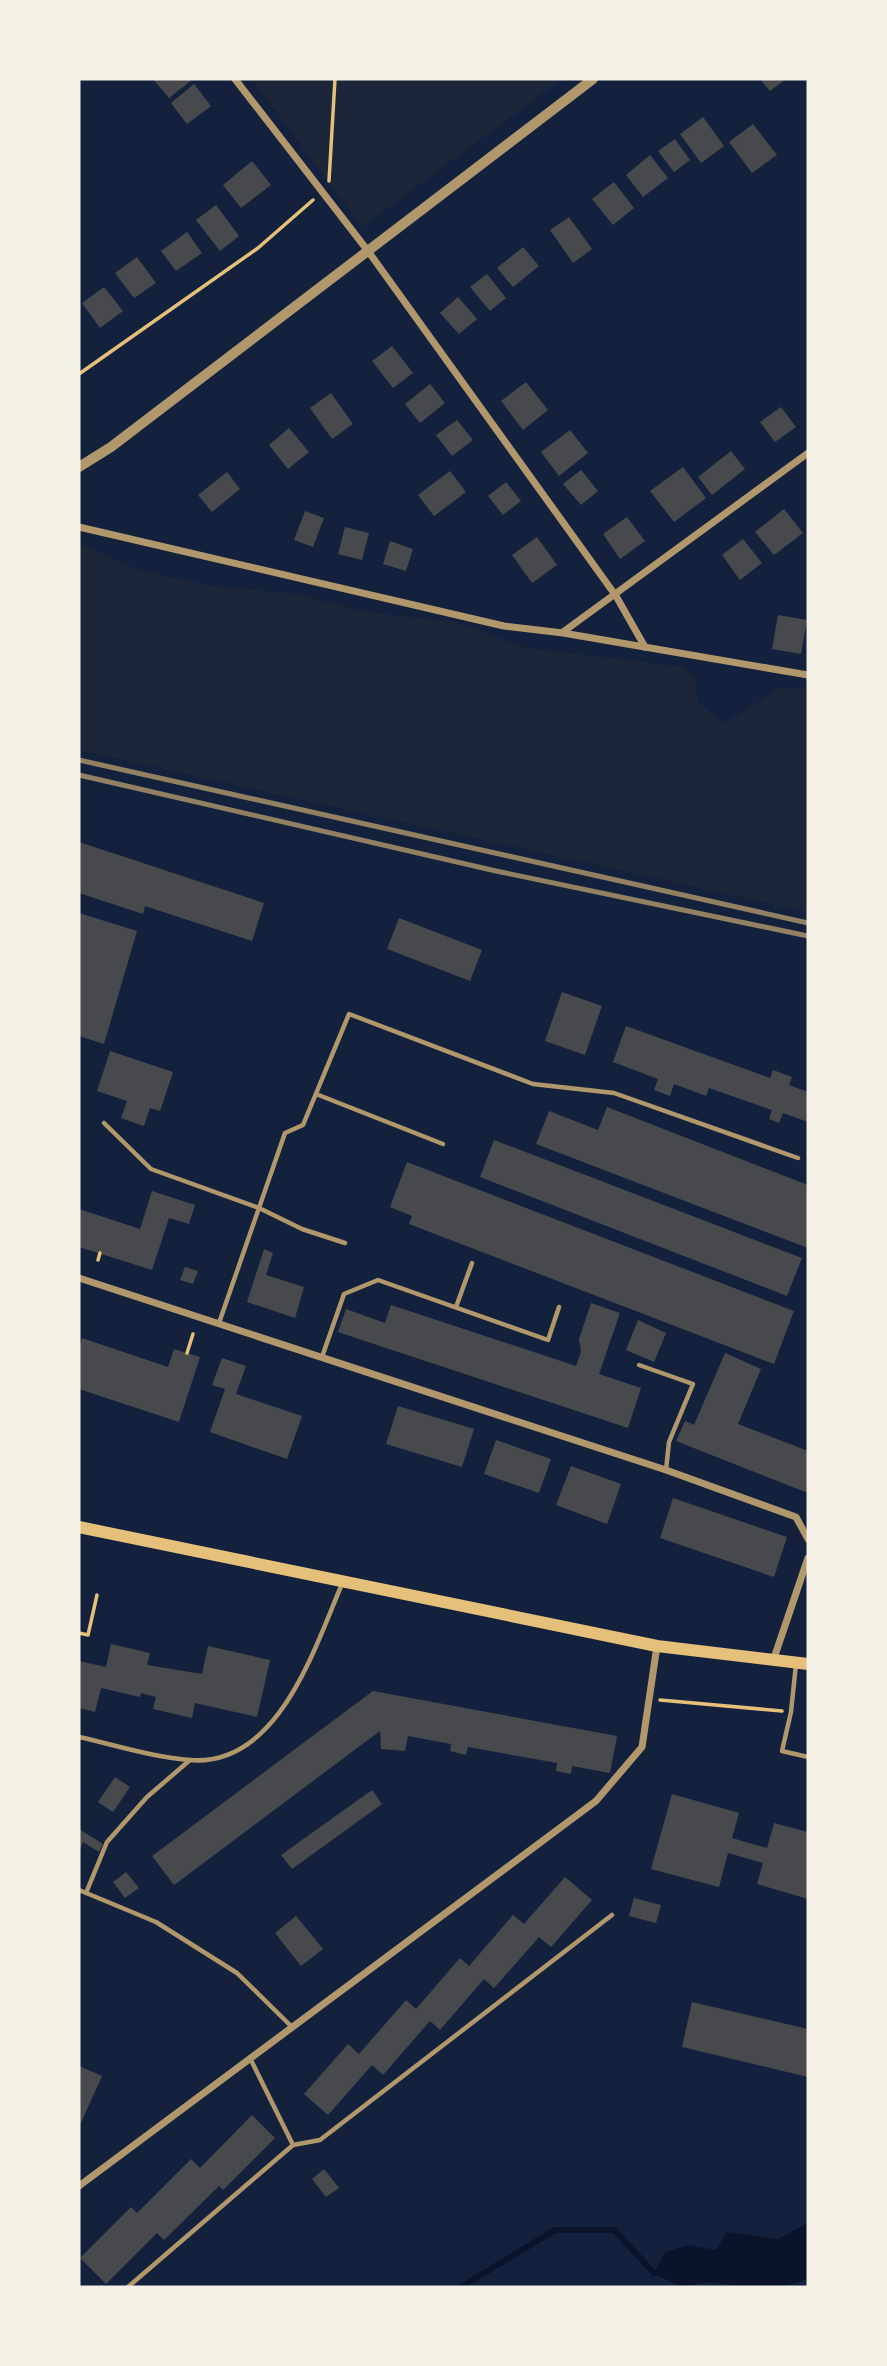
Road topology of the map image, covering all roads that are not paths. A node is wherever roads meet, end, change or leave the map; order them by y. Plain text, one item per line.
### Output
1 (235, 79) edge
2 (593, 79) edge
3 (368, 251) junction
4 (808, 453) edge
5 (79, 467) edge
6 (79, 527) edge
7 (615, 596) junction
8 (563, 633) junction
9 (645, 647) junction
10 (808, 674) edge
11 (316, 1094) junction
12 (104, 1123) dead end
13 (443, 1144) dead end
14 (798, 1158) dead end
15 (259, 1208) junction
16 (345, 1243) dead end
17 (472, 1263) dead end
18 (79, 1278) edge
19 (456, 1307) junction
20 (559, 1307) dead end
21 (219, 1324) junction
22 (322, 1358) junction
23 (639, 1365) dead end
24 (666, 1470) junction
25 (79, 1527) edge
26 (808, 1539) edge
27 (808, 1558) edge
28 (343, 1583) junction
29 (657, 1646) junction
30 (773, 1661) junction
31 (802, 1664) edge
32 (79, 1737) edge
33 (808, 1757) edge
34 (190, 1760) junction
35 (79, 1890) edge
36 (86, 1893) junction
37 (612, 1915) dead end
38 (293, 2028) junction
39 (251, 2060) junction
40 (293, 2145) junction
41 (79, 2186) edge
42 (128, 2287) edge

1 - 3 street
2 - 3 street
3 - 5 street
3 - 7 street
4 - 7 street
6 - 8 street
7 - 8 street
7 - 9 street
8 - 9 street
9 - 10 street
11 - 13 lane
11 - 14 lane
11 - 15 lane
12 - 15 lane
15 - 16 lane
15 - 21 lane
17 - 19 lane
18 - 21 street
19 - 20 lane
19 - 22 lane
21 - 22 street
22 - 24 street
23 - 24 lane
24 - 26 street
25 - 28 main road
27 - 30 street
28 - 29 main road
28 - 34 lane
29 - 30 main road
29 - 38 street
30 - 31 main road
31 - 33 lane
32 - 34 lane
34 - 36 lane
35 - 36 lane
36 - 38 lane
37 - 40 lane
38 - 39 street
39 - 40 lane
39 - 41 street
40 - 42 lane

